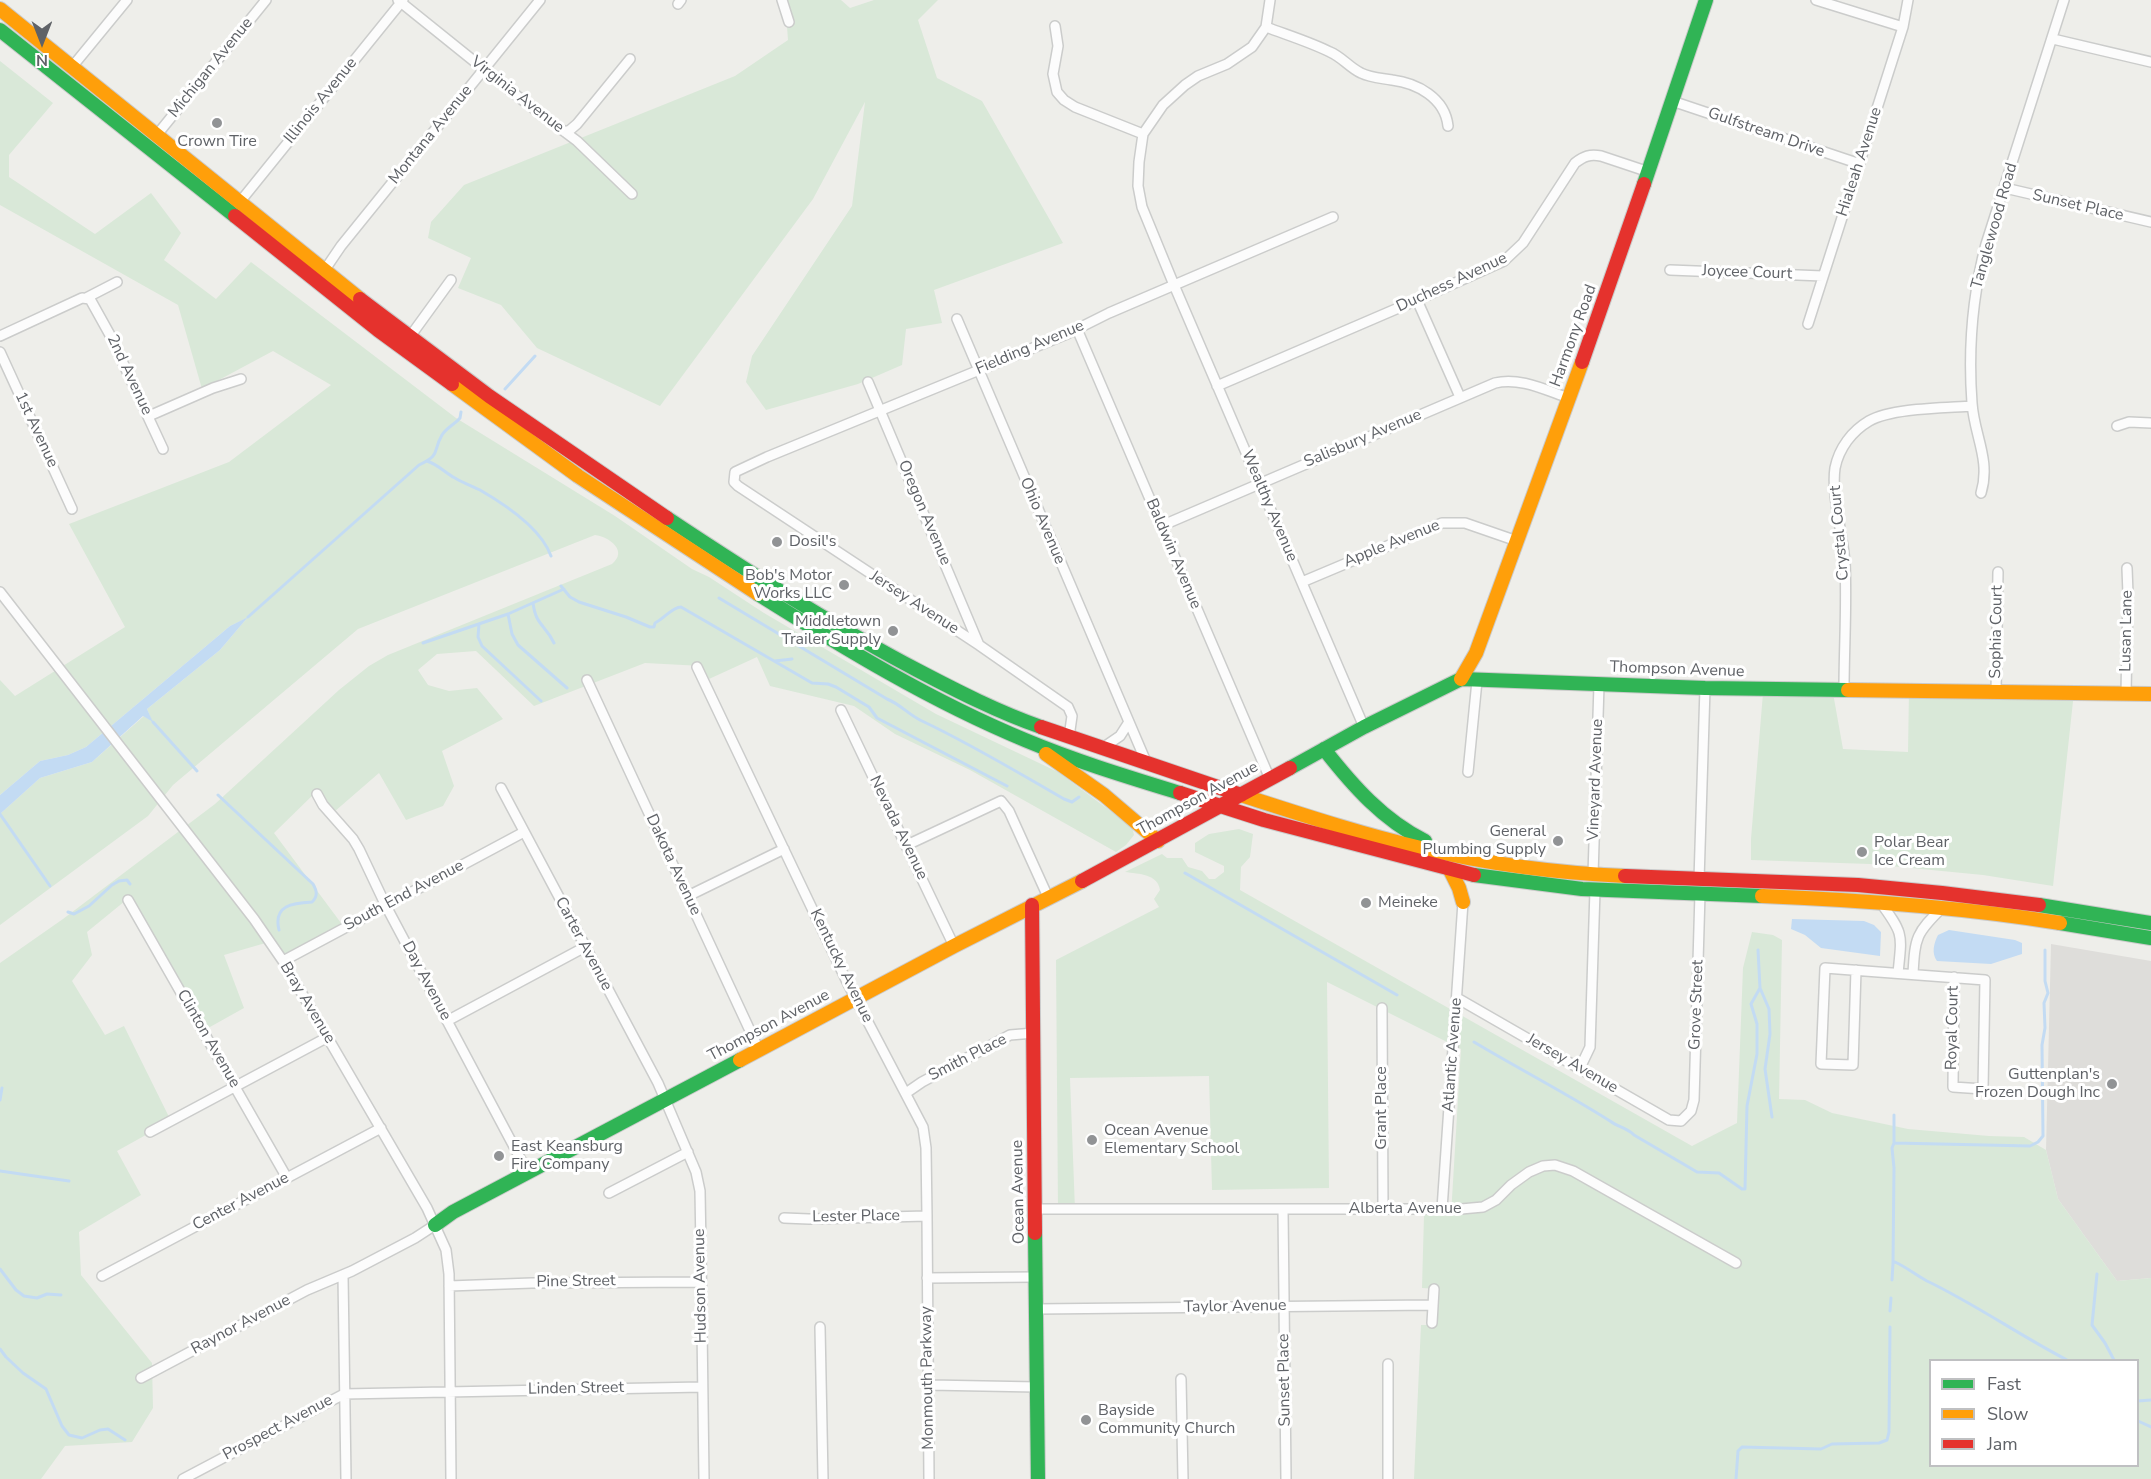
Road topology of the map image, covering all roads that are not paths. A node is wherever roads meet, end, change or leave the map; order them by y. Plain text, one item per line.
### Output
1 (127, 0) edge
2 (266, 0) edge
3 (540, 0) edge
4 (782, 0) edge
5 (1270, 0) edge
6 (1706, 0) edge
7 (1816, 0) edge
8 (1908, 0) edge
9 (2064, 0) edge
10 (400, 1) edge
11 (0, 9) edge
12 (789, 22) dead end
13 (1055, 26) dead end
14 (1266, 27) junction
15 (1904, 27) junction
16 (0, 30) edge
17 (2053, 39) junction
18 (630, 59) dead end
19 (2151, 62) edge
20 (72, 67) junction
21 (484, 69) junction
22 (1672, 101) junction
23 (1448, 126) dead end
24 (565, 132) junction
25 (1143, 134) junction
26 (156, 136) junction
27 (1860, 164) junction
28 (1649, 172) junction
29 (2005, 188) junction
30 (632, 194) dead end
31 (239, 203) junction
32 (1333, 217) dead end
33 (2151, 222) edge
34 (1670, 270) dead end
35 (324, 271) junction
36 (1823, 276) junction
37 (451, 280) dead end
38 (117, 282) dead end
39 (1174, 285) junction
40 (89, 300) junction
41 (1417, 300) junction
42 (957, 319) dead end
43 (1808, 324) dead end
44 (1077, 329) junction
45 (0, 336) edge
46 (409, 338) junction
47 (0, 352) edge
48 (978, 370) junction
49 (241, 379) dead end
50 (868, 382) dead end
51 (1217, 386) junction
52 (1460, 397) junction
53 (1569, 398) junction
54 (1972, 406) junction
55 (880, 411) junction
56 (149, 416) junction
57 (2151, 423) edge
58 (2117, 426) dead end
59 (163, 449) dead end
60 (734, 482) joint
61 (1259, 484) junction
62 (1981, 493) dead end
63 (72, 509) dead end
64 (1161, 526) junction
65 (1518, 541) junction
66 (2127, 568) dead end
67 (1998, 572) dead end
68 (1302, 582) junction
69 (0, 592) edge
70 (979, 645) junction
71 (698, 667) dead end
72 (1461, 679) junction
73 (587, 680) dead end
74 (1477, 681) junction
75 (1599, 685) junction
76 (1705, 688) junction
77 (1844, 690) junction
78 (1996, 692) junction
79 (2126, 693) junction
80 (2151, 694) edge
81 (841, 710) dead end
82 (1129, 722) junction
83 (1365, 727) junction
84 (1069, 737) junction
85 (1025, 740) junction
86 (1101, 749) junction
87 (1324, 749) junction
88 (1147, 764) junction
89 (1468, 772) dead end
90 (1270, 778) junction
91 (501, 788) dead end
92 (317, 794) dead end
93 (1240, 795) junction
94 (1221, 806) junction
95 (525, 832) junction
96 (1158, 841) junction
97 (907, 845) junction
98 (784, 849) junction
99 (1459, 855) junction
100 (1450, 870) junction
101 (1593, 875) junction
102 (1483, 877) junction
103 (1699, 886) junction
104 (1595, 890) junction
105 (688, 896) junction
106 (1048, 897) junction
107 (129, 900) dead end
108 (1463, 902) junction
109 (1880, 902) junction
110 (1032, 905) junction
111 (386, 906) junction
112 (1943, 907) junction
113 (2151, 923) edge
114 (2151, 938) edge
115 (954, 945) junction
116 (585, 947) junction
117 (283, 961) junction
118 (1856, 970) junction
119 (1898, 973) junction
120 (1913, 974) junction
121 (1954, 977) junction
122 (1457, 998) junction
123 (855, 999) junction
124 (1382, 1008) dead end
125 (447, 1021) junction
126 (1034, 1033) junction
127 (328, 1037) junction
128 (759, 1050) junction
129 (1580, 1068) junction
130 (235, 1087) junction
131 (906, 1093) junction
132 (665, 1100) junction
133 (1688, 1116) joint
134 (381, 1128) junction
135 (150, 1132) dead end
136 (688, 1152) junction
137 (528, 1173) junction
138 (287, 1178) junction
139 (609, 1194) dead end
140 (1036, 1209) junction
141 (1283, 1209) junction
142 (1383, 1209) junction
143 (1442, 1209) junction
144 (927, 1216) junction
145 (784, 1218) dead end
146 (435, 1225) junction
147 (1736, 1263) dead end
148 (343, 1275) junction
149 (102, 1276) dead end
150 (1036, 1277) junction
151 (927, 1278) junction
152 (702, 1282) junction
153 (449, 1286) junction
154 (1434, 1289) dead end
155 (1433, 1305) junction
156 (1284, 1306) junction
157 (1036, 1309) junction
158 (1432, 1323) dead end
159 (820, 1326) dead end
160 (1388, 1364) dead end
161 (141, 1378) dead end
162 (1181, 1379) dead end
163 (929, 1385) junction
164 (702, 1387) junction
165 (1037, 1387) junction
166 (450, 1390) junction
167 (344, 1394) junction
168 (183, 1479) edge
169 (346, 1479) edge
170 (451, 1479) edge
171 (704, 1479) edge
172 (823, 1479) edge
173 (929, 1479) edge
174 (1038, 1479) edge
175 (1183, 1479) edge
176 (1286, 1479) edge
177 (1388, 1479) edge

1 - 20 street
2 - 26 street, Michigan Avenue
3 - 21 street, Montana Avenue
4 - 12 street
5 - 14 street
6 - 22 main road, Harmony Road
7 - 15 street
8 - 15 street, Hialeah Avenue
9 - 17 street, Tanglewood Road
10 - 21 street, Virginia Avenue
10 - 31 street, Illinois Avenue
11 - 20 main road
13 - 25 street
14 - 23 street
14 - 25 street
15 - 27 street, Hialeah Avenue
16 - 85 main road
17 - 19 street
17 - 29 street, Tanglewood Road
18 - 24 street
20 - 26 main road
21 - 24 street, Virginia Avenue
21 - 35 street, Montana Avenue
22 - 27 street, Gulfstream Drive
22 - 28 main road, Harmony Road
24 - 30 street, Virginia Avenue
25 - 39 street, Wealthy Avenue
26 - 31 main road
27 - 36 street, Hialeah Avenue
28 - 41 street, Duchess Avenue
28 - 53 main road, Harmony Road
29 - 33 street, Sunset Place
29 - 54 street, Tanglewood Road
31 - 35 main road
32 - 39 street, Fielding Avenue
34 - 36 street, Joycee Court
35 - 46 main road
36 - 43 street, Hialeah Avenue
37 - 46 street
38 - 40 street
39 - 44 street, Fielding Avenue
39 - 51 street, Wealthy Avenue
40 - 45 street
40 - 56 street, 2nd Avenue
41 - 51 street, Duchess Avenue
41 - 52 street
42 - 48 street, Ohio Avenue
44 - 48 street, Fielding Avenue
44 - 64 street, Baldwin Avenue
46 - 84 main road
47 - 63 street, 1st Avenue
48 - 55 street, Fielding Avenue
48 - 82 street, Ohio Avenue
49 - 56 street
50 - 55 street, Oregon Avenue
51 - 61 street, Wealthy Avenue
52 - 53 street, Salisbury Avenue
52 - 61 street, Salisbury Avenue
53 - 65 main road, Harmony Road
54 - 62 street, Tanglewood Road
54 - 77 street, Crystal Court
55 - 60 street, Fielding Avenue
55 - 70 street, Oregon Avenue
56 - 59 street, 2nd Avenue
57 - 58 street
60 - 70 street, Jersey Avenue
61 - 64 street, Salisbury Avenue
61 - 68 street, Wealthy Avenue
64 - 90 street, Baldwin Avenue
65 - 68 street, Apple Avenue
65 - 72 main road, Harmony Road
66 - 79 street, Lusan Lane
67 - 78 street, Sophia Court
68 - 83 street, Wealthy Avenue
69 - 117 street, Bray Avenue
70 - 84 street, Jersey Avenue
71 - 98 street, Kentucky Avenue
72 - 74 main road, Thompson Avenue
72 - 83 main road, Thompson Avenue
73 - 105 street, Dakota Avenue
74 - 75 main road, Thompson Avenue
74 - 89 street
75 - 76 main road, Thompson Avenue
75 - 101 street, Vineyard Avenue
76 - 77 main road, Thompson Avenue
76 - 103 street, Grove Street
77 - 78 main road, Thompson Avenue
78 - 79 main road, Thompson Avenue
79 - 80 main road, Thompson Avenue
81 - 97 street, Nevada Avenue
82 - 86 street
82 - 88 street, Ohio Avenue
83 - 87 main road, Thompson Avenue
84 - 86 main road
85 - 94 main road
85 - 96 main road
86 - 88 main road
87 - 90 main road, Thompson Avenue
87 - 99 main road
88 - 93 main road
90 - 93 main road, Thompson Avenue
91 - 95 street, Carter Avenue
92 - 111 street, Day Avenue
93 - 94 main road, Thompson Avenue
93 - 99 main road
94 - 96 main road, Thompson Avenue
94 - 100 main road
95 - 111 street, South End Avenue
95 - 116 street, Carter Avenue
96 - 106 main road, Thompson Avenue
97 - 106 street
97 - 115 street, Nevada Avenue
98 - 105 street
98 - 123 street, Kentucky Avenue
99 - 101 main road
100 - 102 main road
100 - 108 main road
101 - 103 main road
102 - 104 main road
102 - 108 main road
103 - 104 main road
103 - 109 main road
103 - 113 main road
103 - 133 street, Grove Street
104 - 129 street
105 - 128 street, Dakota Avenue
106 - 110 main road, Thompson Avenue
107 - 130 street, Clinton Avenue
108 - 122 street, Atlantic Avenue
109 - 112 main road
109 - 119 street
110 - 115 main road, Thompson Avenue
110 - 126 main road, Ocean Avenue
111 - 117 street, South End Avenue
111 - 125 street, Day Avenue
112 - 114 main road
112 - 120 street
115 - 123 main road, Thompson Avenue
116 - 125 street
116 - 132 street, Carter Avenue
117 - 127 street, Bray Avenue
118 - 118 street, Royal Court
118 - 119 street, Royal Court
119 - 120 street, Royal Court
120 - 121 street, Royal Court
121 - 121 street, Royal Court
122 - 129 street, Jersey Avenue
122 - 143 street, Atlantic Avenue
123 - 128 main road, Thompson Avenue
123 - 131 street, Kentucky Avenue
124 - 142 street, Grant Place
125 - 137 street, Day Avenue
126 - 131 street, Smith Place
126 - 140 main road, Ocean Avenue
127 - 130 street
127 - 134 street, Bray Avenue
128 - 132 main road, Thompson Avenue
129 - 133 street, Jersey Avenue
130 - 135 street
130 - 138 street, Clinton Avenue
131 - 144 street, Kentucky Avenue
132 - 136 street, Hudson Avenue
132 - 137 main road, Thompson Avenue
134 - 138 street, Center Avenue
134 - 146 street, Bray Avenue
136 - 139 street
136 - 152 street, Hudson Avenue
137 - 146 main road, Thompson Avenue
138 - 149 street, Center Avenue
140 - 141 street, Alberta Avenue
140 - 150 main road, Ocean Avenue
141 - 142 street, Alberta Avenue
141 - 156 street, Sunset Place
142 - 143 street, Alberta Avenue
143 - 147 street, Alberta Avenue
144 - 145 street, Lester Place
144 - 151 street, Kentucky Avenue
146 - 148 street, Thompson Avenue
146 - 153 street, Bray Avenue
148 - 161 street, Raynor Avenue
148 - 167 street
150 - 151 street
150 - 157 main road, Ocean Avenue
151 - 163 street, Monmouth Parkway
152 - 153 street, Pine Street
152 - 164 street, Hudson Avenue
153 - 166 street, Bray Avenue
154 - 155 street
155 - 156 street, Taylor Avenue
155 - 158 street
156 - 157 street, Taylor Avenue
156 - 176 street, Sunset Place
157 - 165 main road, Ocean Avenue
159 - 172 street
160 - 177 street
162 - 175 street
163 - 165 street
163 - 173 street, Monmouth Parkway
164 - 166 street, Linden Street
164 - 171 street, Hudson Avenue
165 - 174 main road, Ocean Avenue
166 - 167 street, Prospect Avenue
166 - 170 street, Bray Avenue
167 - 168 street, Prospect Avenue
167 - 169 street

